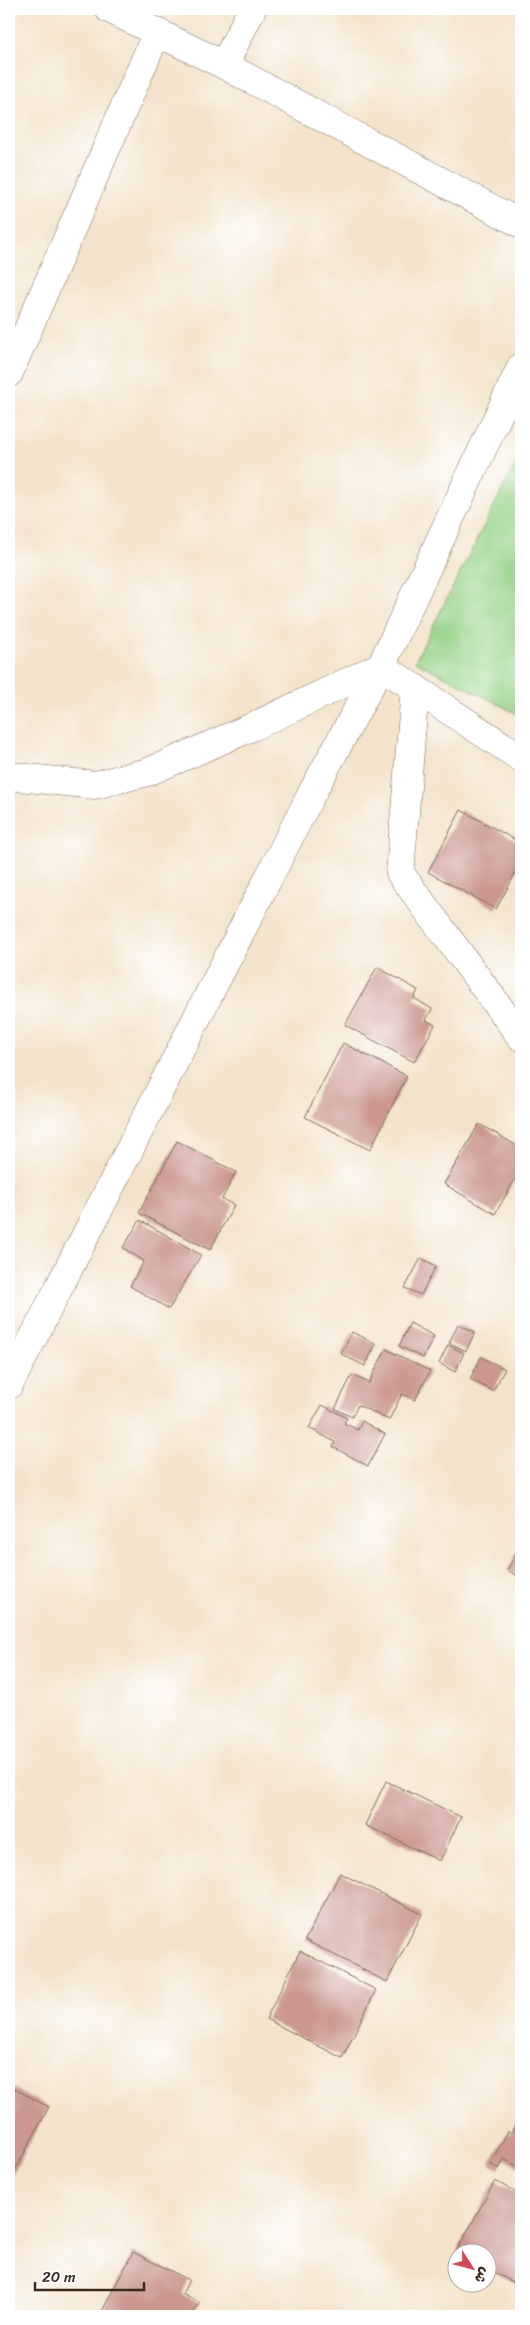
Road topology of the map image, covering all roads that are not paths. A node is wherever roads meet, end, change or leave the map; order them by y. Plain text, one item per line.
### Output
1 (109, 9) edge
2 (252, 9) edge
3 (157, 32) junction
4 (224, 65) junction
5 (521, 224) edge
6 (521, 367) edge
7 (9, 373) edge
8 (381, 666) junction
9 (415, 688) junction
10 (521, 758) edge
11 (9, 776) edge
12 (521, 1037) edge
13 (9, 1384) edge

1 - 3 street
2 - 4 street
3 - 4 street
3 - 7 street
4 - 5 street
6 - 8 street
8 - 9 street
8 - 11 street
8 - 13 street
9 - 10 street
9 - 12 street

